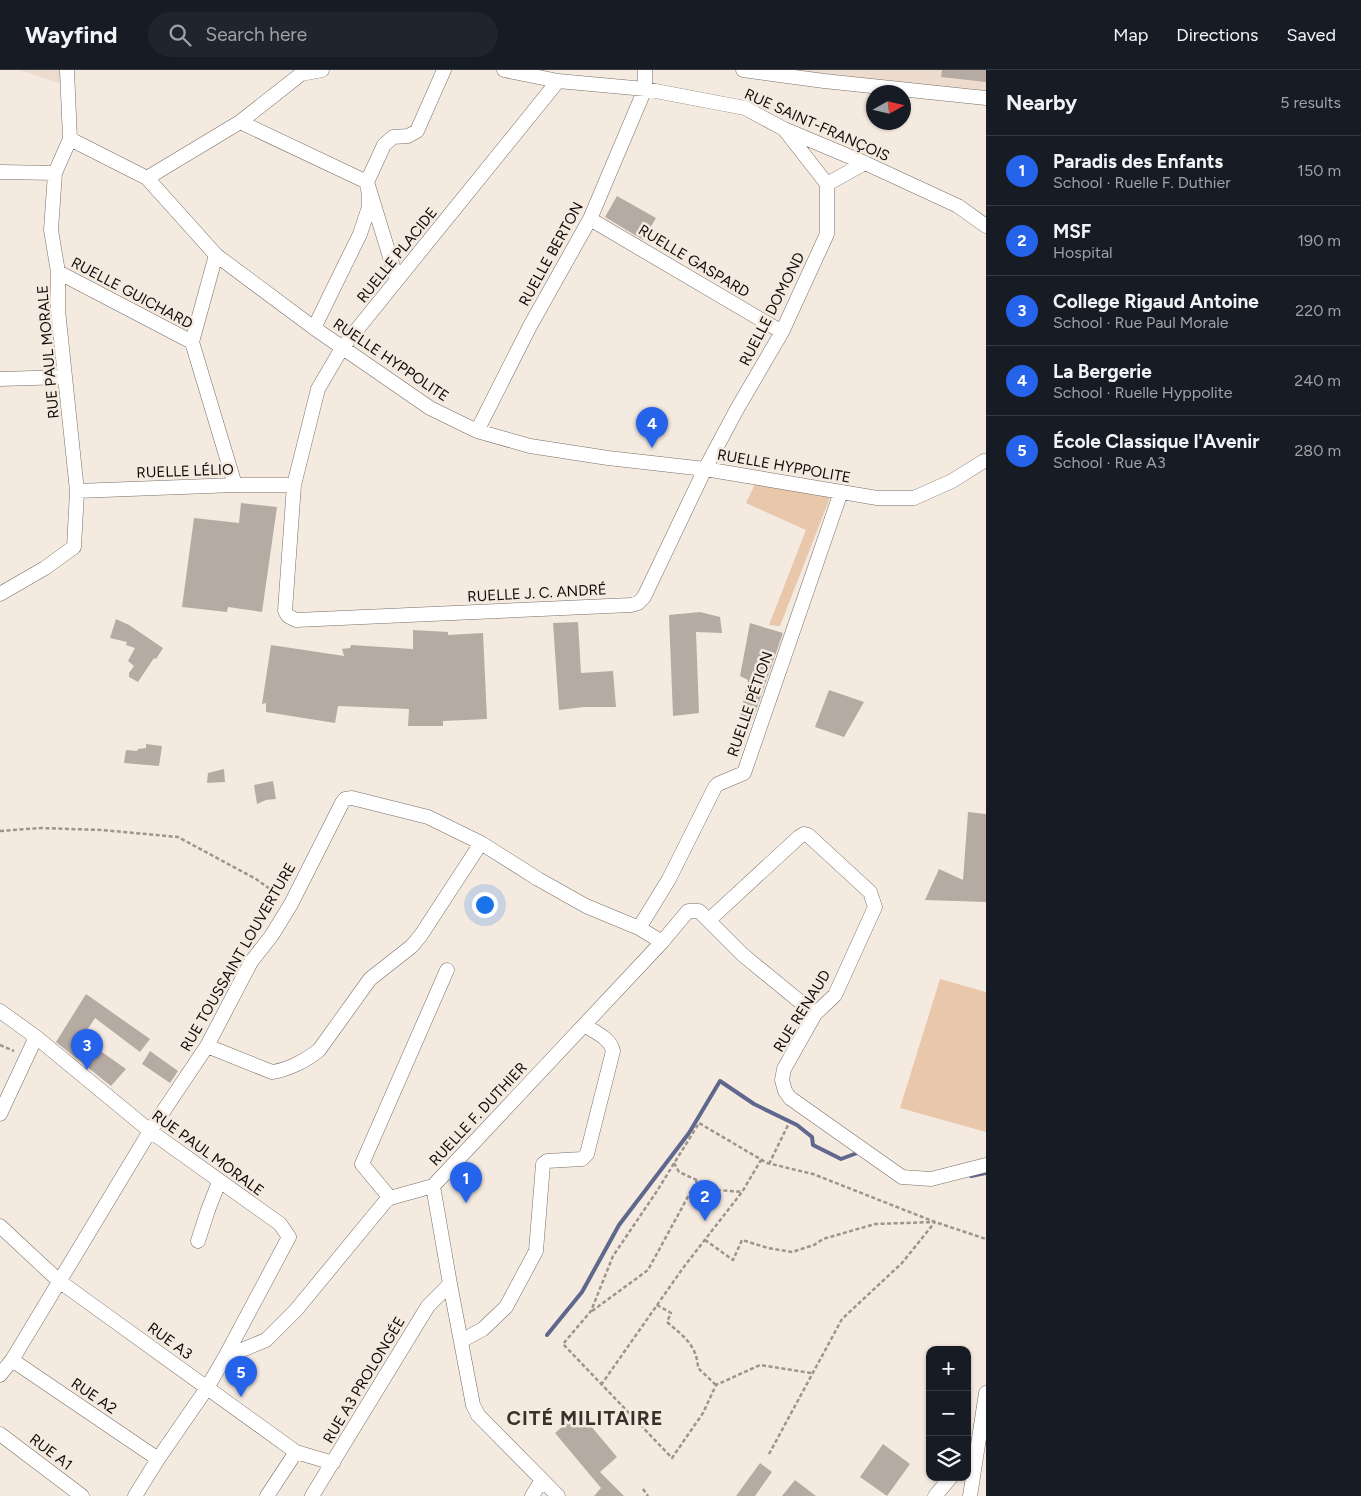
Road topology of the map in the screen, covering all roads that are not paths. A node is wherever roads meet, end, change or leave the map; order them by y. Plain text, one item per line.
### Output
1 (67, 70) edge
2 (322, 70) edge
3 (444, 70) edge
4 (504, 70) edge
5 (645, 70) edge
6 (743, 70) edge
7 (299, 71) edge
8 (761, 71) edge
9 (558, 82) junction
10 (645, 89) junction
11 (986, 98) edge
12 (240, 122) junction
13 (784, 129) junction
14 (70, 140) junction
15 (865, 163) junction
16 (0, 172) edge
17 (54, 173) junction
18 (146, 178) junction
19 (367, 182) junction
20 (827, 184) junction
21 (590, 218) junction
22 (986, 226) edge
23 (216, 255) junction
24 (58, 272) junction
25 (397, 280) junction
26 (314, 328) junction
27 (782, 332) junction
28 (192, 342) junction
29 (342, 348) junction
30 (65, 377) junction
31 (0, 379) edge
32 (477, 431) junction
33 (985, 460) edge
34 (705, 469) junction
35 (235, 485) junction
36 (294, 485) junction
37 (77, 491) junction
38 (840, 492) junction
39 (0, 594) edge
40 (288, 616) joint
41 (481, 843) junction
42 (709, 920) junction
43 (639, 928) junction
44 (662, 942) junction
45 (447, 970) dead end
46 (0, 1010) edge
47 (815, 1014) junction
48 (584, 1025) junction
49 (36, 1037) junction
50 (207, 1046) junction
51 (0, 1114) edge
52 (150, 1132) junction
53 (986, 1165) edge
54 (219, 1182) junction
55 (433, 1186) junction
56 (390, 1198) junction
57 (0, 1226) edge
58 (198, 1241) dead end
59 (59, 1280) junction
60 (450, 1284) junction
61 (461, 1341) junction
62 (225, 1357) junction
63 (12, 1360) junction
64 (0, 1376) edge
65 (207, 1388) junction
66 (986, 1393) edge
67 (0, 1434) edge
68 (983, 1438) edge
69 (296, 1452) junction
70 (972, 1458) edge
71 (158, 1459) junction
72 (333, 1463) junction
73 (542, 1480) junction
74 (948, 1481) edge
75 (82, 1496) edge
76 (135, 1496) edge
77 (267, 1496) edge
78 (312, 1496) edge
79 (532, 1496) edge
80 (558, 1496) edge
81 (935, 1496) edge
82 (970, 1496) edge

1 - 14 street, RUE PAUL MORALE
2 - 7 street
3 - 19 street
4 - 9 street, RUE SAINT-FRANÇOIS
5 - 10 street
6 - 8 street
7 - 12 street
8 - 11 street
9 - 10 street, RUE SAINT-FRANÇOIS
9 - 25 street, RUELLE PLACIDE
10 - 13 street, RUE SAINT-FRANÇOIS
10 - 21 street, RUELLE BERTON
12 - 18 street
12 - 19 street
13 - 15 street, RUE SAINT-FRANÇOIS
13 - 20 street
14 - 17 street, RUE PAUL MORALE
14 - 18 street, RUELLE HYPPOLITE
15 - 20 street
15 - 22 street, RUE SAINT-FRANÇOIS
16 - 17 street
17 - 24 street, RUE PAUL MORALE
18 - 23 street, RUELLE HYPPOLITE
19 - 25 street
19 - 26 street
20 - 27 street, RUELLE DOMOND
21 - 27 street, RUELLE GASPARD
21 - 32 street, RUELLE BERTON
23 - 26 street, RUELLE HYPPOLITE
23 - 28 street
24 - 28 street, RUELLE GUICHARD
24 - 30 street, RUE PAUL MORALE
25 - 29 street, RUELLE PLACIDE
26 - 29 street, RUELLE HYPPOLITE
27 - 34 street, RUELLE DOMOND
28 - 35 street
29 - 32 street, RUELLE HYPPOLITE
29 - 36 street, RUELLE PLACIDE
30 - 31 street
30 - 37 street, RUE PAUL MORALE
32 - 34 street, RUELLE HYPPOLITE
33 - 38 street, RUELLE HYPPOLITE
34 - 38 street, RUELLE HYPPOLITE
34 - 40 street, RUELLE J. C. ANDRÉ
35 - 36 street, RUELLE LÉLIO
35 - 37 street, RUELLE LÉLIO
36 - 40 street, RUELLE PLACIDE
37 - 39 street, RUE PAUL MORALE
38 - 43 street, RUELLE PÉTION
41 - 43 street, RUE TOUSSAINT LOUVERTURE
41 - 50 street
41 - 50 street, RUE TOUSSAINT LOUVERTURE
42 - 44 street, RUELLE F. DUTHIER
42 - 47 street
42 - 47 street, RUE RENAUD
43 - 44 street, RUE TOUSSAINT LOUVERTURE
44 - 48 street, RUELLE F. DUTHIER
45 - 56 street
46 - 49 street, RUE PAUL MORALE
47 - 53 street, RUE RENAUD
48 - 55 street, RUELLE F. DUTHIER
48 - 61 street
49 - 51 street
49 - 52 street, RUE PAUL MORALE
50 - 52 street, RUE TOUSSAINT LOUVERTURE
52 - 54 street, RUE PAUL MORALE
52 - 59 street, RUE TOUSSAINT LOUVERTURE
54 - 58 street
54 - 62 street, RUE PAUL MORALE
55 - 56 street
55 - 60 street, RUELLE F. DUTHIER
56 - 62 street
57 - 59 street, RUE A3
59 - 63 street, RUE TOUSSAINT LOUVERTURE
59 - 65 street, RUE A3
60 - 61 street, RUELLE F. DUTHIER
60 - 72 street, RUE A3 PROLONGÉE
61 - 73 street, RUELLE F. DUTHIER
62 - 65 street
63 - 64 street, RUE TOUSSAINT LOUVERTURE
63 - 71 street, RUE A2
65 - 69 street, RUE A3
65 - 71 street
66 - 68 street
67 - 75 street, RUE A1
68 - 70 street
69 - 72 street, RUE A3
69 - 77 street
70 - 82 street
71 - 76 street
72 - 78 street, RUE A3 PROLONGÉE
73 - 79 street
73 - 80 street, RUELLE F. DUTHIER
74 - 81 street

